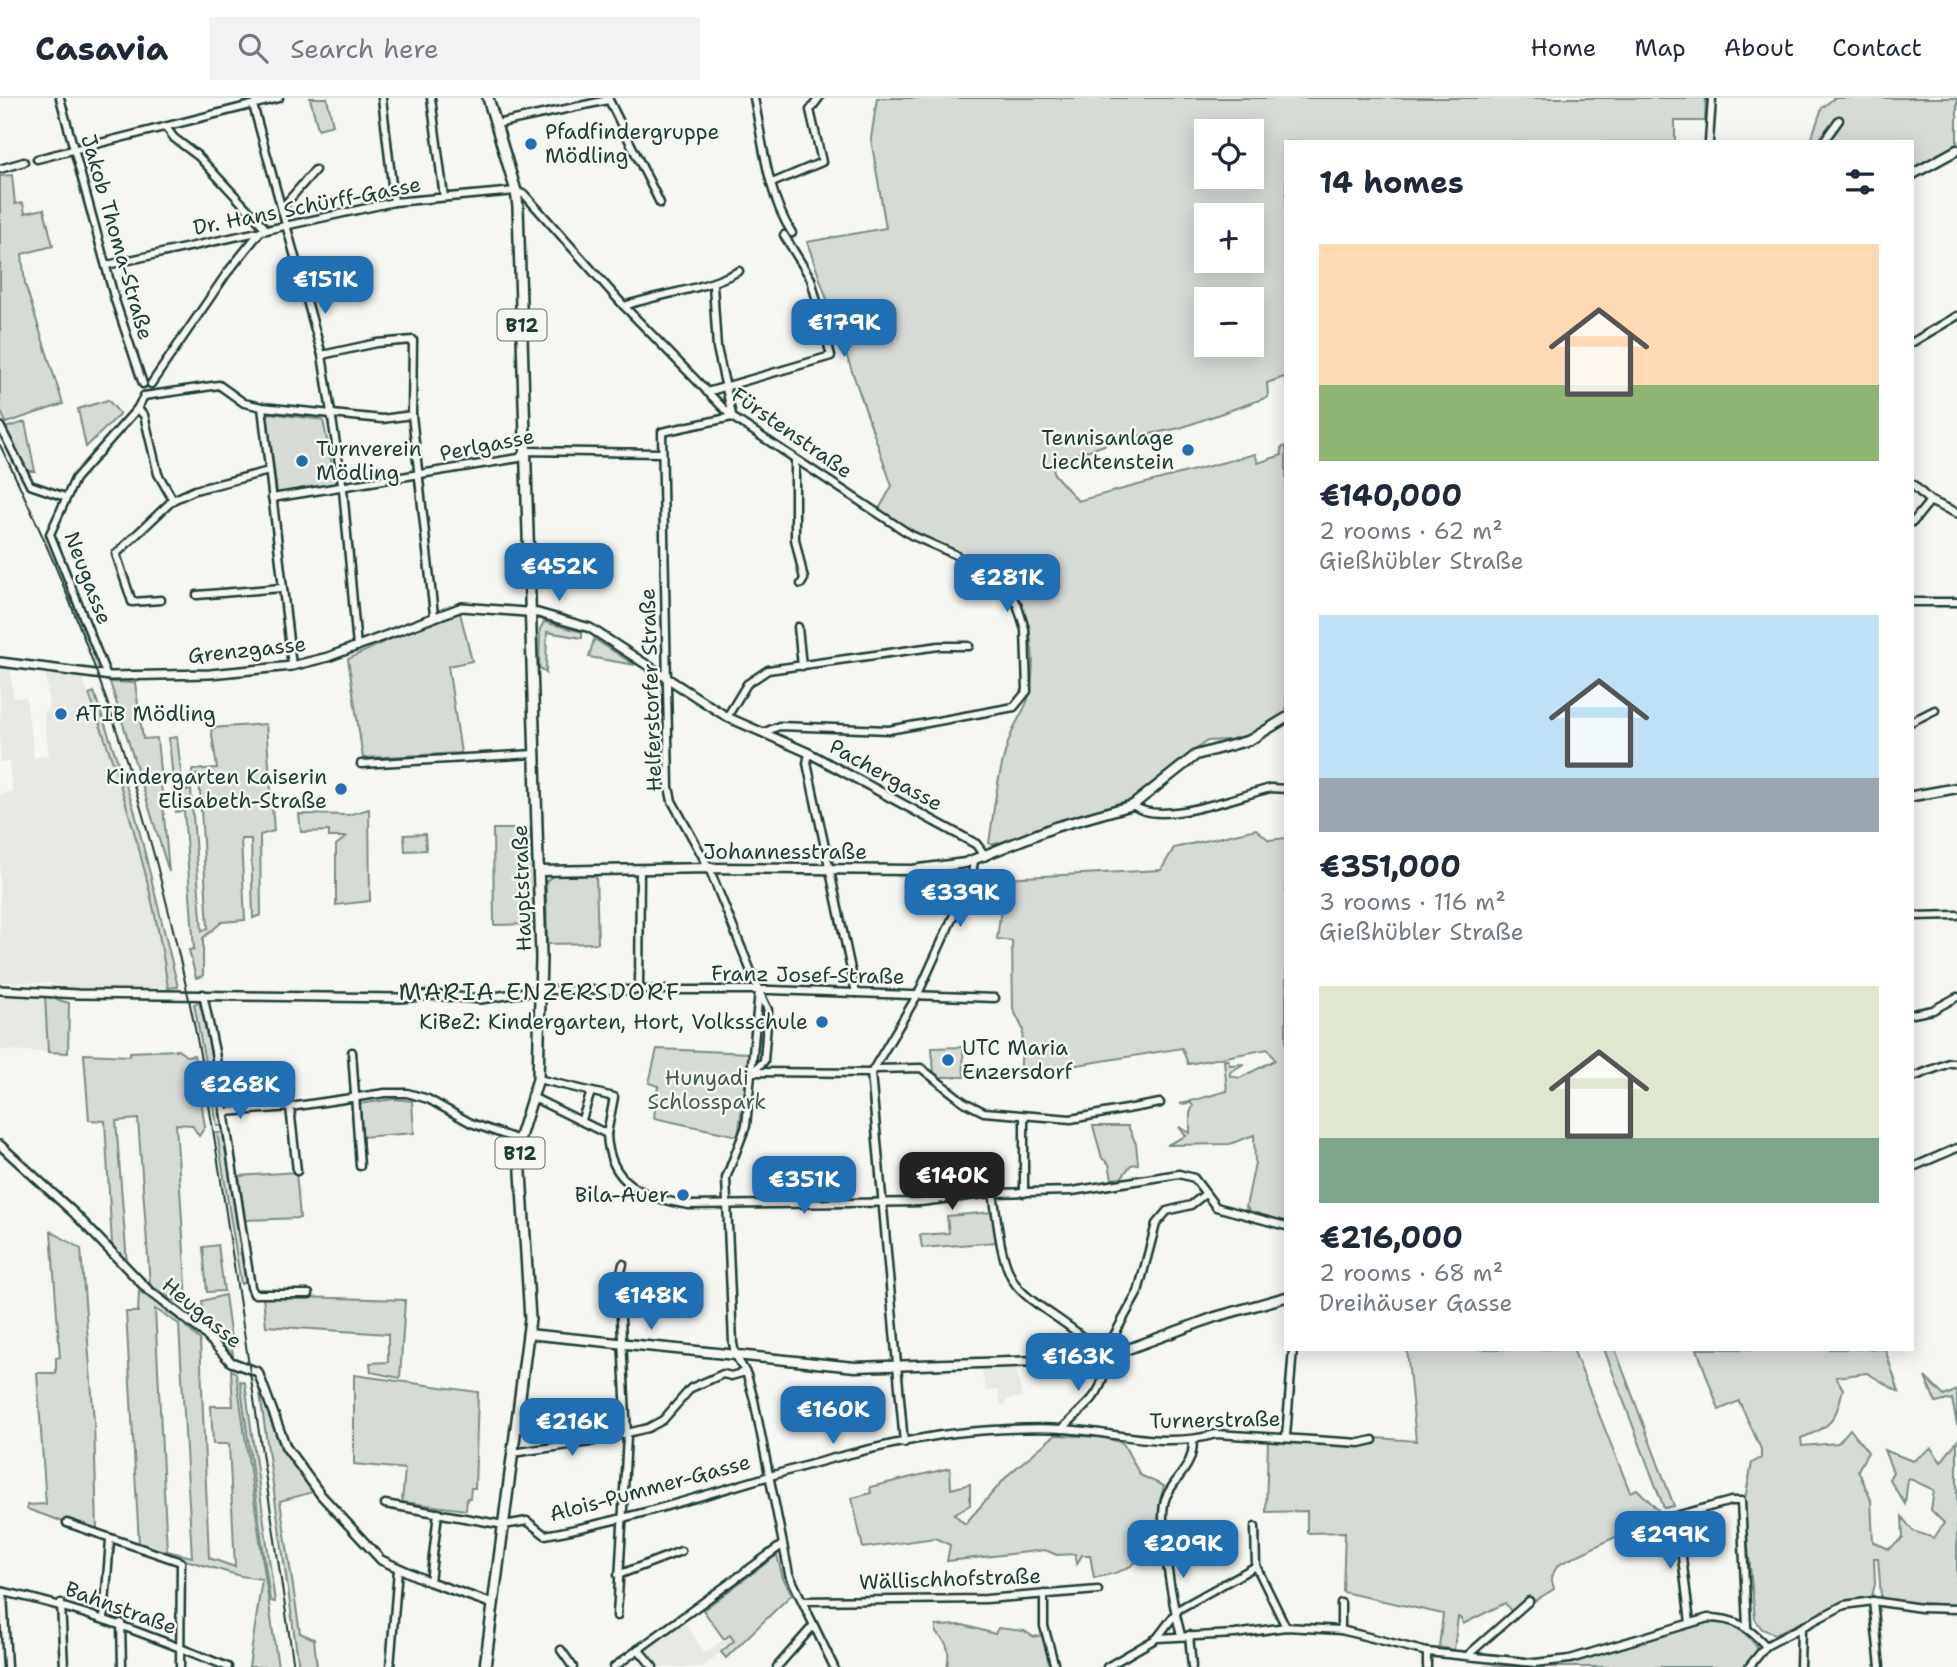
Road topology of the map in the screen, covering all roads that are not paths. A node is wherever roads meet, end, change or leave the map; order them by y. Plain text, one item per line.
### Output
1 (60, 98) edge
2 (278, 98) edge
3 (382, 98) edge
4 (431, 98) edge
5 (488, 98) edge
6 (754, 98) edge
7 (819, 98) edge
8 (1712, 98) edge
9 (608, 99) edge
10 (253, 105) junction
11 (1839, 120) dead end
12 (496, 124) junction
13 (166, 127) junction
14 (1709, 140) edge
15 (1824, 140) edge
16 (1957, 150) edge
17 (75, 152) junction
18 (37, 159) dead end
19 (24, 162) dead end
20 (0, 169) edge
21 (315, 170) dead end
22 (1914, 173) edge
23 (772, 183) junction
24 (516, 191) junction
25 (444, 197) junction
26 (394, 202) junction
27 (660, 203) dead end
28 (282, 208) junction
29 (286, 225) junction
30 (263, 231) junction
31 (107, 265) junction
32 (739, 271) dead end
33 (713, 285) junction
34 (624, 306) junction
35 (1957, 316) edge
36 (1914, 341) edge
37 (322, 355) junction
38 (147, 384) junction
39 (725, 386) junction
40 (707, 392) junction
41 (153, 393) junction
42 (144, 396) junction
43 (262, 407) junction
44 (137, 409) junction
45 (330, 415) junction
46 (412, 415) junction
47 (732, 417) junction
48 (0, 426) edge
49 (525, 451) junction
50 (660, 453) junction
51 (795, 461) junction
52 (269, 471) junction
53 (419, 475) junction
54 (1914, 486) edge
55 (343, 489) junction
56 (65, 497) junction
57 (272, 498) junction
58 (173, 500) junction
59 (1930, 501) junction
60 (1957, 513) edge
61 (1914, 521) edge
62 (801, 584) dead end
63 (281, 588) junction
64 (197, 595) dead end
65 (161, 600) dead end
66 (1914, 602) edge
67 (1957, 602) edge
68 (531, 612) junction
69 (434, 615) junction
70 (797, 627) dead end
71 (969, 646) dead end
72 (357, 647) junction
73 (0, 662) edge
74 (292, 666) junction
75 (802, 666) junction
76 (107, 676) junction
77 (668, 678) junction
78 (1935, 710) dead end
79 (727, 717) junction
80 (1284, 719) edge
81 (1914, 720) edge
82 (765, 732) junction
83 (808, 752) junction
84 (534, 754) junction
85 (361, 764) dead end
86 (1957, 788) edge
87 (1284, 789) edge
88 (1914, 796) edge
89 (1133, 805) junction
90 (985, 856) junction
91 (974, 860) junction
92 (709, 868) junction
93 (640, 869) junction
94 (831, 869) junction
95 (540, 871) junction
96 (1957, 915) edge
97 (1914, 916) edge
98 (0, 990) edge
99 (538, 990) junction
100 (639, 990) junction
101 (759, 991) junction
102 (856, 993) junction
103 (203, 995) junction
104 (918, 995) junction
105 (1957, 997) edge
106 (995, 998) dead end
107 (1914, 1014) edge
108 (352, 1052) dead end
109 (1957, 1063) edge
110 (873, 1071) junction
111 (753, 1072) junction
112 (1914, 1077) edge
113 (538, 1079) junction
114 (591, 1091) junction
115 (355, 1097) junction
116 (534, 1098) junction
117 (1160, 1103) dead end
118 (290, 1107) junction
119 (225, 1112) junction
120 (1024, 1116) junction
121 (582, 1119) junction
122 (607, 1134) junction
123 (519, 1140) junction
124 (0, 1145) edge
125 (1957, 1148) edge
126 (360, 1166) dead end
127 (1914, 1167) edge
128 (297, 1171) dead end
129 (993, 1193) junction
130 (1024, 1193) junction
131 (1205, 1194) junction
132 (881, 1201) junction
133 (726, 1205) junction
134 (1284, 1225) edge
135 (623, 1264) dead end
136 (309, 1294) dead end
137 (1284, 1298) edge
138 (528, 1334) junction
139 (622, 1344) junction
140 (1293, 1351) edge
141 (735, 1354) junction
142 (1101, 1359) junction
143 (898, 1366) junction
144 (745, 1372) junction
145 (1062, 1429) junction
146 (627, 1436) junction
147 (1286, 1436) junction
148 (1193, 1440) junction
149 (1373, 1440) dead end
150 (904, 1443) junction
151 (512, 1452) junction
152 (769, 1475) junction
153 (385, 1504) dead end
154 (438, 1513) junction
155 (620, 1518) junction
156 (67, 1523) dead end
157 (504, 1525) junction
158 (1255, 1527) dead end
159 (110, 1540) junction
160 (782, 1545) junction
161 (681, 1551) dead end
162 (1256, 1566) junction
163 (398, 1569) junction
164 (618, 1575) junction
165 (430, 1582) junction
166 (1098, 1590) dead end
167 (1, 1591) edge
168 (1044, 1594) junction
169 (803, 1601) junction
170 (1529, 1601) dead end
171 (1873, 1601) junction
172 (61, 1603) junction
173 (1341, 1603) dead end
174 (493, 1604) junction
175 (1957, 1609) edge
176 (617, 1616) dead end
177 (1176, 1617) junction
178 (104, 1618) junction
179 (121, 1623) junction
180 (1690, 1623) junction
181 (813, 1626) junction
182 (1747, 1626) junction
183 (1286, 1627) junction
184 (1801, 1629) junction
185 (1341, 1630) junction
186 (1185, 1635) junction
187 (1157, 1638) junction
188 (1766, 1646) junction
189 (179, 1648) junction
190 (638, 1649) junction
191 (561, 1650) dead end
192 (1427, 1653) junction
193 (1468, 1655) junction
194 (6, 1667) edge
195 (64, 1667) edge
196 (122, 1667) edge
197 (180, 1667) edge
198 (228, 1667) edge
199 (390, 1667) edge
200 (485, 1667) edge
201 (573, 1667) edge
202 (614, 1667) edge
203 (653, 1667) edge
204 (777, 1667) edge
205 (834, 1667) edge
206 (1055, 1667) edge
207 (1107, 1667) edge
208 (1192, 1667) edge
209 (1427, 1667) edge
210 (1749, 1667) edge
211 (1800, 1667) edge
212 (1880, 1667) edge

1 - 17 street, Jakob Thoma-Straße
2 - 10 street
3 - 26 street
4 - 25 street
5 - 12 main road, B12
6 - 23 street
7 - 23 street
8 - 14 street
9 - 12 street
9 - 27 street
10 - 13 street
10 - 28 street
11 - 15 street
12 - 24 main road, B12
13 - 17 street
13 - 30 street
16 - 22 main road
17 - 18 street
17 - 31 street, Jakob Thoma-Straße
19 - 20 street
21 - 28 street
23 - 39 street
24 - 25 street, Dr. Hans Schürff-Gasse
24 - 34 street, Fürstenstraße
24 - 49 main road, B12
25 - 26 street, Dr. Hans Schürff-Gasse
26 - 29 street, Dr. Hans Schürff-Gasse
28 - 29 street
29 - 30 street, Dr. Hans Schürff-Gasse
29 - 37 street
30 - 31 street, Dr. Hans Schürff-Gasse
30 - 38 street
31 - 38 street, Jakob Thoma-Straße
32 - 33 street
33 - 34 street
33 - 39 street
34 - 40 street, Fürstenstraße
35 - 36 street
37 - 45 street
37 - 46 street
38 - 41 street
38 - 42 street
39 - 40 street
39 - 47 street
40 - 47 street, Fürstenstraße
41 - 42 street
41 - 43 street
42 - 44 street, Neugasse
43 - 45 street
43 - 52 street
44 - 56 street, Neugasse
44 - 58 street
45 - 46 street
45 - 55 street
46 - 53 street
47 - 50 street
47 - 51 street, Fürstenstraße
48 - 56 street
49 - 50 street, Perlgasse
49 - 53 street, Perlgasse
49 - 68 main road, B12
50 - 77 street, Helferstorfer Straße
51 - 62 street
51 - 82 street, Fürstenstraße
52 - 57 street
52 - 58 street
53 - 55 street, Perlgasse
53 - 69 street
54 - 59 street
55 - 57 street, Perlgasse
55 - 72 street
56 - 76 street, Neugasse
57 - 63 street
58 - 65 street
59 - 60 street
59 - 61 street
63 - 64 street
63 - 74 street
66 - 67 street
68 - 69 street, Grenzgasse
68 - 77 street, Grenzgasse
68 - 84 main road, Hauptstraße / B12
69 - 72 street, Grenzgasse
70 - 75 street
71 - 75 street
72 - 74 street, Grenzgasse
73 - 76 street, Grenzgasse
74 - 76 street, Grenzgasse
75 - 79 street
77 - 79 street, Pachergasse
77 - 92 street, Helferstorfer Straße
78 - 81 street
79 - 82 street, Pachergasse
80 - 89 main road, Johannesstraße
82 - 83 street, Pachergasse
83 - 90 street, Pachergasse
83 - 94 street
84 - 85 street
84 - 95 main road, Hauptstraße / B12
86 - 88 main road
87 - 89 street
89 - 90 main road, Johannesstraße
90 - 91 main road, Johannesstraße
91 - 94 main road, Johannesstraße
91 - 104 street
92 - 93 main road, Johannesstraße
92 - 94 main road, Johannesstraße
92 - 101 street, Helferstorfer Straße
93 - 95 main road, Johannesstraße
93 - 100 street
94 - 102 street
95 - 99 main road, Hauptstraße / B12
96 - 97 street
98 - 103 street, Franz Josef-Straße
99 - 100 street, Franz Josef-Straße
99 - 103 street, Franz Josef-Straße
99 - 113 main road, Hauptstraße / B12
100 - 101 street, Franz Josef-Straße
101 - 102 street, Franz Josef-Straße
101 - 111 street
102 - 104 street, Franz Josef-Straße
103 - 119 street
104 - 106 street, Franz Josef-Straße
104 - 110 street
105 - 107 street
108 - 115 street
109 - 112 street
110 - 111 street
110 - 120 street
110 - 132 street
111 - 133 street
113 - 114 street
113 - 116 main road, Hauptstraße / B12
114 - 121 street
114 - 122 street
115 - 118 street
115 - 123 street
115 - 126 street
116 - 121 street
116 - 123 main road, Hauptstraße / B12
117 - 120 street
118 - 119 street
118 - 128 street
119 - 136 street
120 - 130 street
121 - 122 street
122 - 133 street
123 - 138 main road, Hauptstraße / B12
124 - 163 street, Heugasse
125 - 127 street
129 - 130 street
129 - 132 street
129 - 142 street
130 - 131 street
131 - 134 street
131 - 142 street
132 - 133 street
132 - 143 street
133 - 141 street
135 - 139 street
137 - 142 main road
138 - 139 main road
138 - 151 main road, Hauptstraße / B12
139 - 141 main road
139 - 146 street
140 - 147 street
141 - 143 main road
141 - 144 street
142 - 143 main road
142 - 145 street
143 - 150 street
144 - 146 street
144 - 152 street
145 - 148 street, Turnerstraße
145 - 150 street, Turnerstraße
146 - 151 street
146 - 155 street
147 - 148 street, Turnerstraße
147 - 149 street, Turnerstraße
148 - 177 street
150 - 152 street, Turnerstraße
151 - 157 main road, B12
152 - 155 street, Alois-Pummer-Gasse
152 - 160 street
153 - 154 street
154 - 157 street
154 - 165 street
155 - 157 street, Alois-Pummer-Gasse
155 - 164 street
156 - 159 street
157 - 174 main road, B12
158 - 162 street
159 - 178 street
159 - 189 street
160 - 169 street
160 - 190 street
161 - 164 street
162 - 177 street
162 - 183 street
163 - 165 street, Heugasse
163 - 199 street
164 - 176 street
165 - 174 street, Heugasse
166 - 168 street, Wällischhofstraße
167 - 172 street, Bahnstraße
167 - 194 street
168 - 169 street, Wällischhofstraße
168 - 206 street
169 - 181 street
170 - 193 street
171 - 175 street
171 - 184 street
171 - 212 street
172 - 178 street, Bahnstraße
172 - 195 street
173 - 185 street
174 - 200 main road, B12
177 - 186 street
177 - 187 street
178 - 179 street, Bahnstraße
179 - 189 street, Bahnstraße
179 - 196 street
180 - 182 street
180 - 182 street
180 - 193 street
181 - 204 street
181 - 205 street
182 - 188 street
183 - 185 street
183 - 186 street
184 - 188 street
184 - 211 street
185 - 192 street
186 - 187 street
186 - 208 street
187 - 207 street
188 - 210 street
189 - 197 street
189 - 198 street, Bahnstraße
190 - 202 street
190 - 203 street
191 - 201 street
192 - 193 street
192 - 209 street

